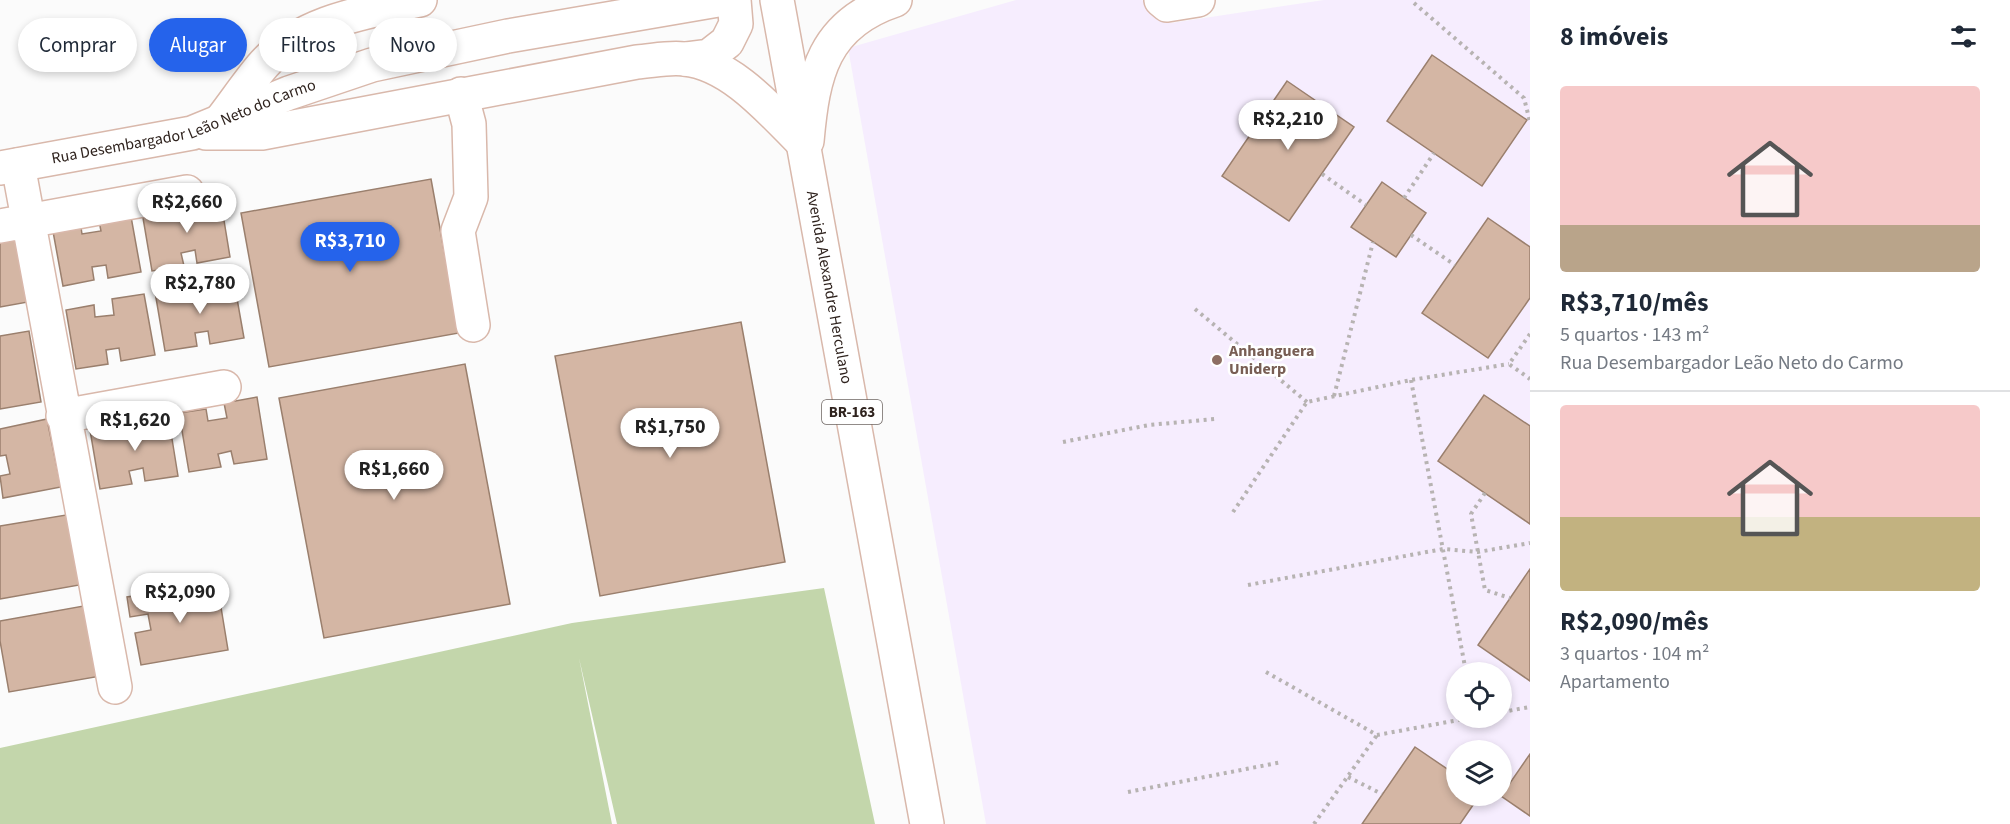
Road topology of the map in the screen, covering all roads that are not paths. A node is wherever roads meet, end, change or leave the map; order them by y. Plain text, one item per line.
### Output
1 (420, 0) edge
2 (718, 0) edge
3 (734, 0) edge
4 (777, 0) edge
5 (890, 0) edge
6 (1161, 0) edge
7 (1198, 0) edge
8 (685, 58) junction
9 (461, 94) junction
10 (207, 127) junction
11 (804, 151) junction
12 (9, 166) edge
13 (187, 192) dead end
14 (14, 224) edge
15 (473, 325) dead end
16 (224, 387) dead end
17 (63, 416) junction
18 (115, 687) dead end
19 (927, 824) edge

1 - 10 main road
2 - 10 main road, Rua Desembargador Leão Neto do Carmo
3 - 8 main road
4 - 11 main road, Avenida Alexandre Herculano / BR-163
5 - 11 main road
6 - 7 main road
8 - 9 main road
8 - 11 main road
9 - 10 main road
9 - 15 main road
10 - 12 main road, Rua Desembargador Leão Neto do Carmo
11 - 19 main road, Avenida Alexandre Herculano / BR-163
12 - 14 main road
13 - 14 main road
14 - 17 main road
16 - 17 main road
17 - 18 main road

